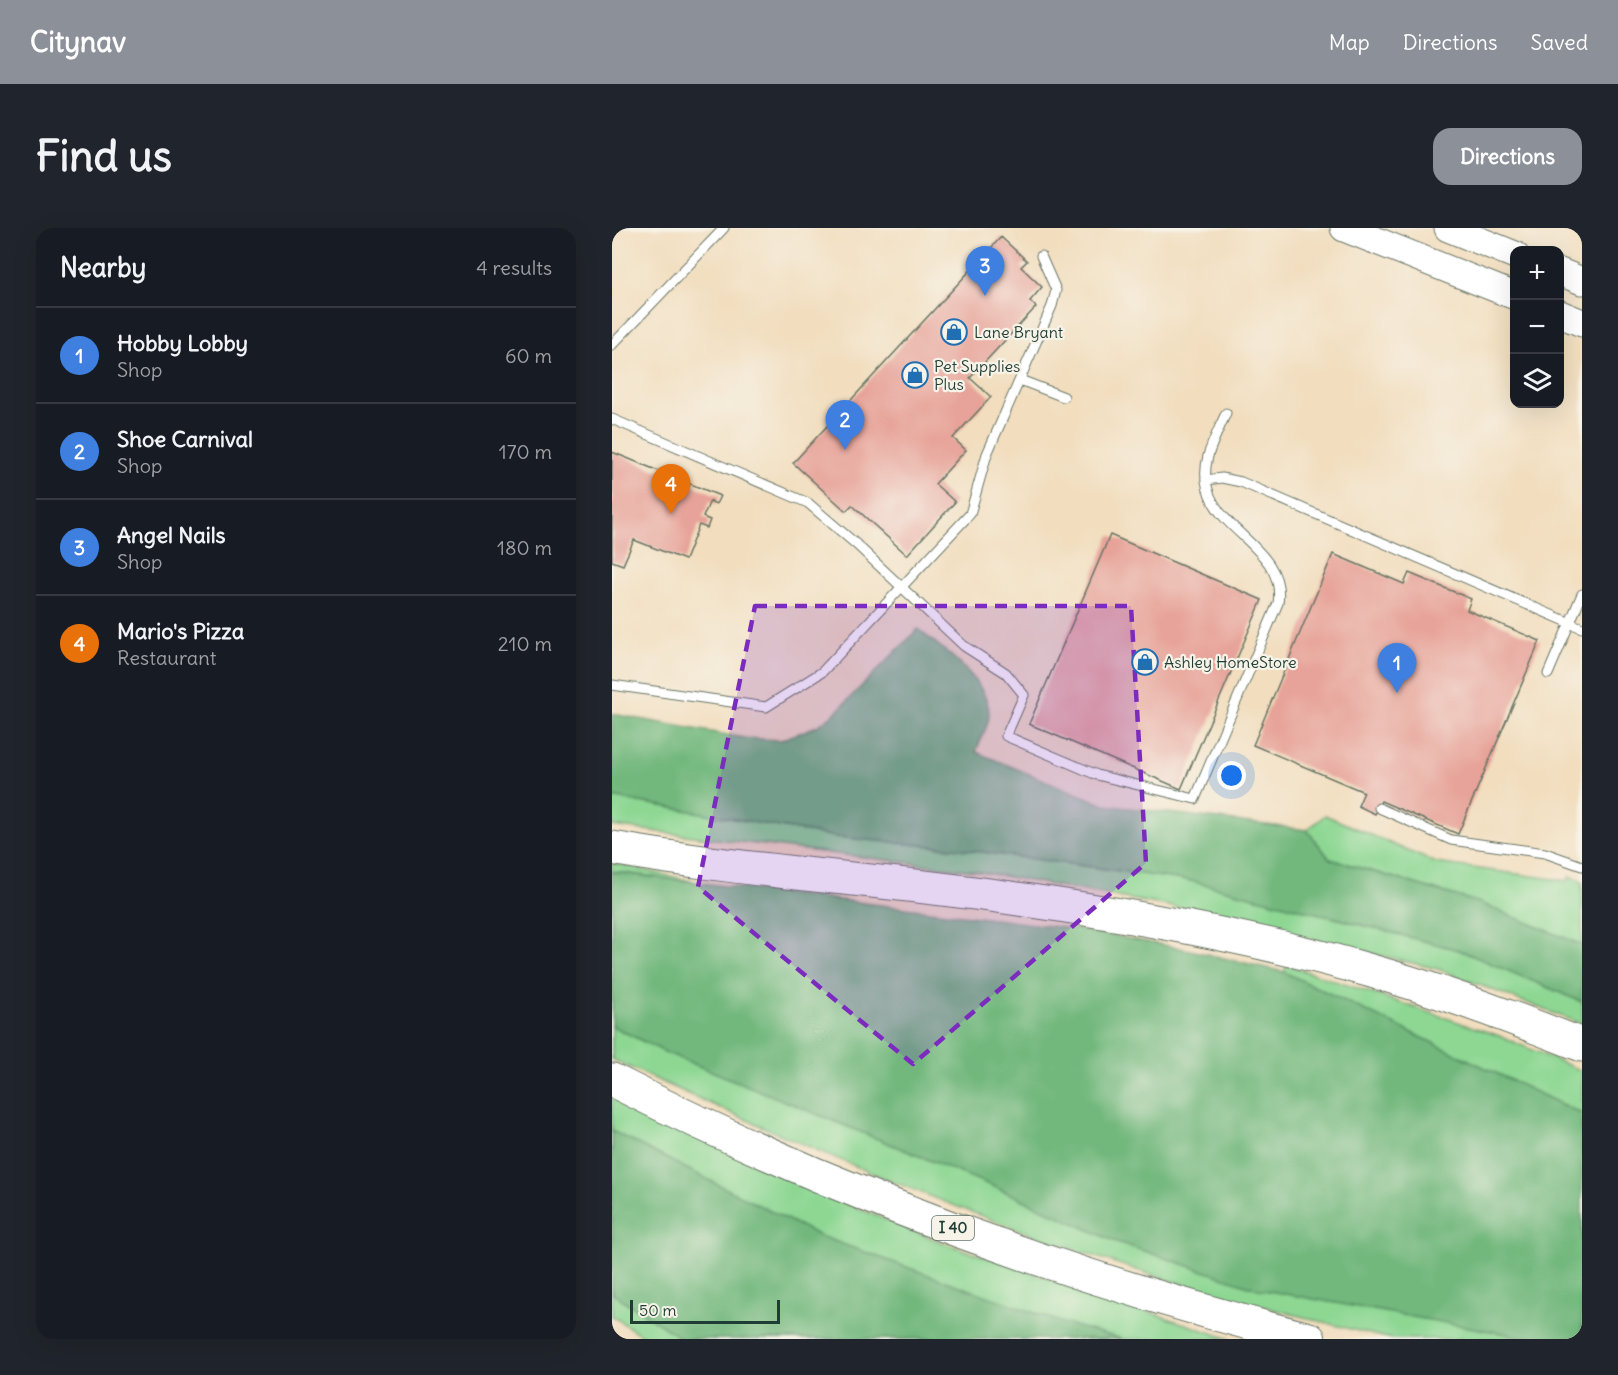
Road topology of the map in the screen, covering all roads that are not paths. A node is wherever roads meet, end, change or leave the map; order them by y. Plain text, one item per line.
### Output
1 (724, 228) edge
2 (1344, 228) edge
3 (1448, 228) edge
4 (1510, 253) edge
5 (1041, 256) dead end
6 (1564, 274) edge
7 (1582, 281) edge
8 (1510, 294) edge
9 (1564, 316) edge
10 (1582, 323) edge
11 (612, 345) edge
12 (1020, 380) junction
13 (1064, 397) dead end
14 (1226, 413) dead end
15 (612, 419) edge
16 (1206, 480) junction
17 (901, 587) junction
18 (1582, 594) edge
19 (1569, 623) junction
20 (1582, 628) edge
21 (1548, 674) dead end
22 (612, 686) edge
23 (1379, 808) dead end
24 (612, 848) edge
25 (1582, 866) edge
26 (1582, 1045) edge
27 (612, 1080) edge
28 (1309, 1339) edge

1 - 11 lane
2 - 8 main road
3 - 4 main road
5 - 12 lane
6 - 7 main road
9 - 10 main road
12 - 13 lane
12 - 17 lane
14 - 16 lane
15 - 17 lane
16 - 17 lane
16 - 19 lane
17 - 22 lane
18 - 19 lane
19 - 20 lane
19 - 21 lane
23 - 25 lane
24 - 26 highway
27 - 28 highway, I 40

